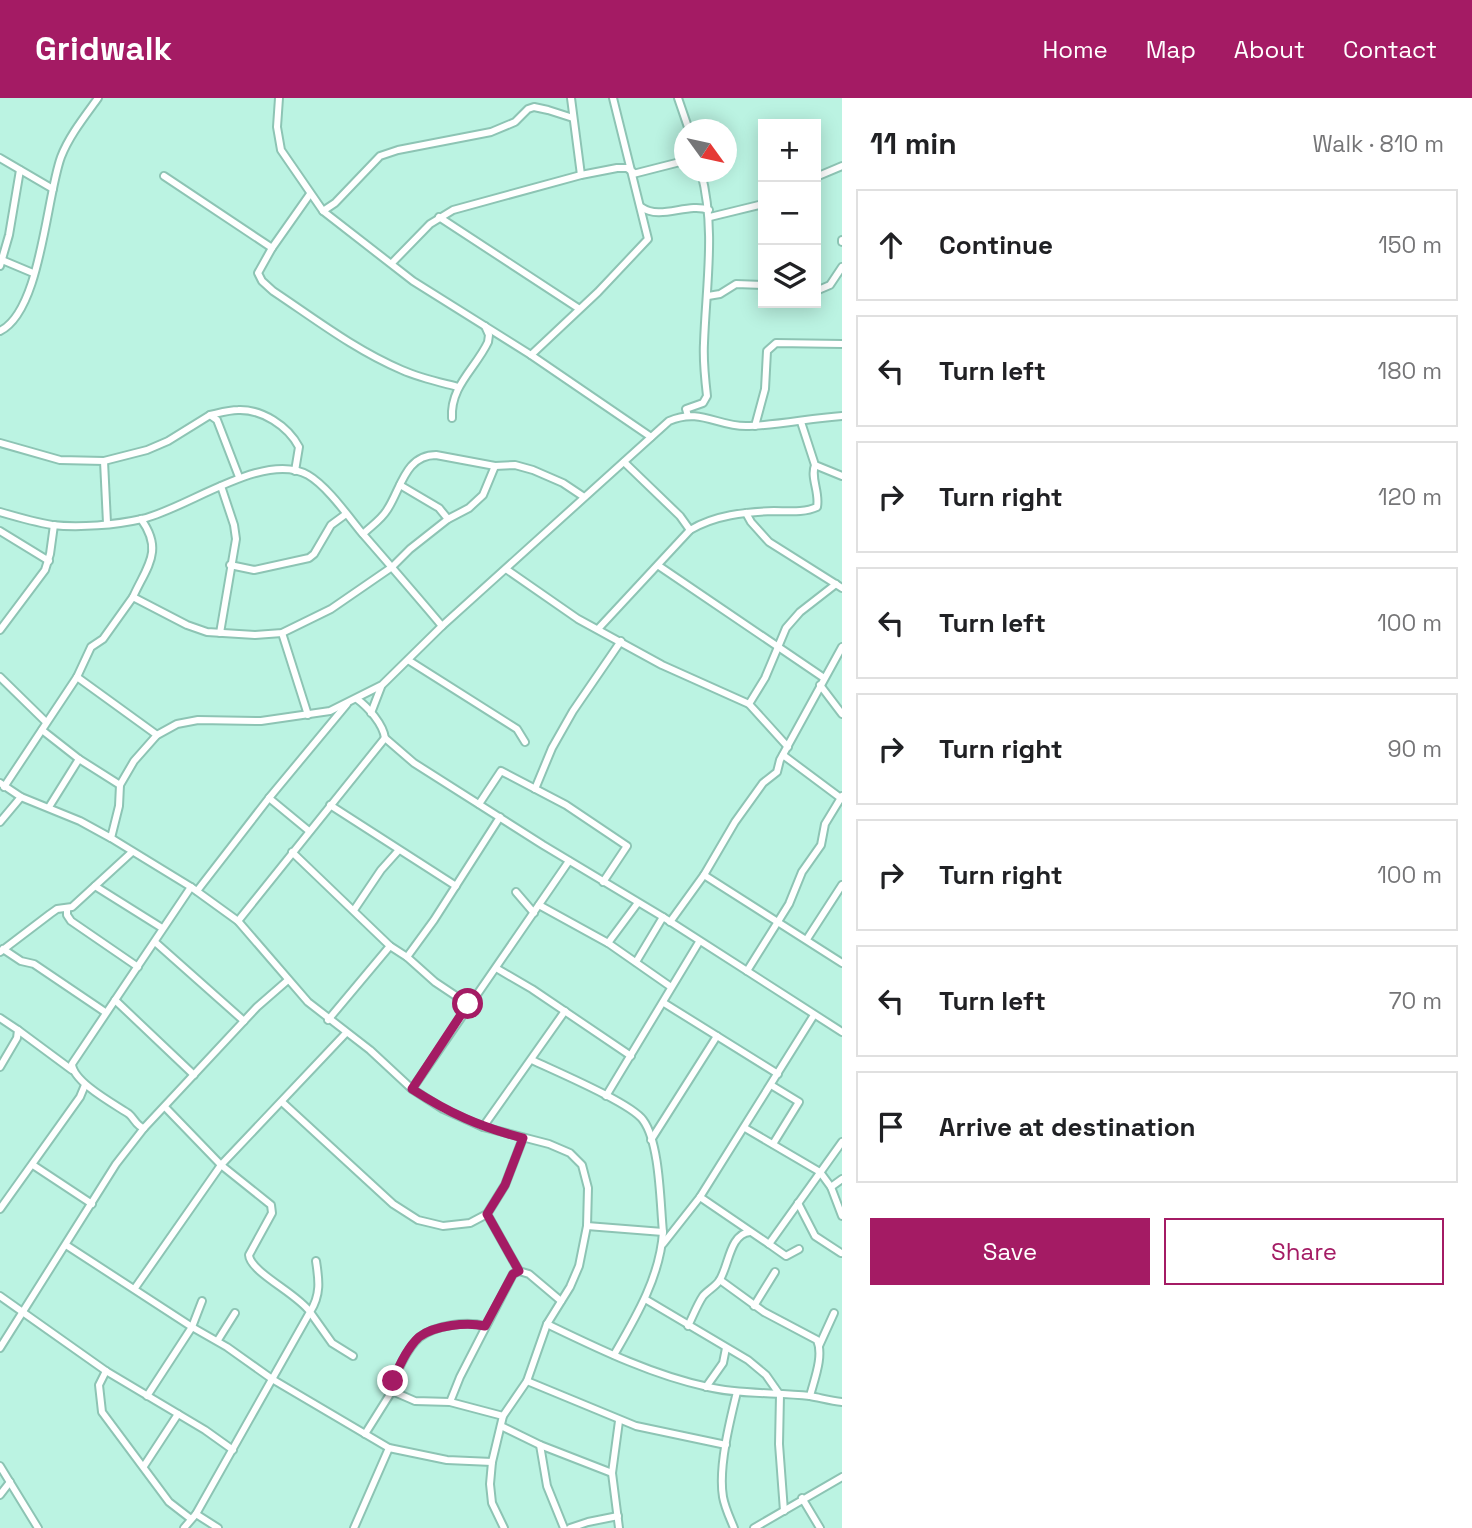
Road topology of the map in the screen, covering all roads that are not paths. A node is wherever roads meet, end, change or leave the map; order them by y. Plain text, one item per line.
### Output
1 (98, 98) edge
2 (279, 98) edge
3 (571, 98) edge
4 (613, 98) edge
5 (678, 98) edge
6 (573, 118) junction
7 (685, 119) edge
8 (0, 158) edge
9 (674, 163) edge
10 (842, 166) edge
11 (20, 170) junction
12 (633, 173) junction
13 (581, 175) junction
14 (821, 175) edge
15 (164, 176) dead end
16 (703, 182) edge
17 (53, 189) junction
18 (310, 194) junction
19 (758, 205) edge
20 (641, 207) junction
21 (323, 211) junction
22 (709, 214) junction
23 (439, 217) junction
24 (272, 248) junction
25 (1, 262) edge
26 (392, 263) junction
27 (842, 267) edge
28 (33, 273) junction
29 (758, 285) edge
30 (821, 289) edge
31 (708, 296) junction
32 (578, 308) junction
33 (485, 325) junction
34 (0, 331) edge
35 (842, 344) edge
36 (531, 355) junction
37 (458, 387) junction
38 (210, 415) junction
39 (688, 416) junction
40 (842, 416) edge
41 (452, 418) dead end
42 (801, 422) junction
43 (755, 426) junction
44 (651, 437) junction
45 (0, 443) edge
46 (104, 461) junction
47 (624, 462) junction
48 (815, 465) junction
49 (495, 466) junction
50 (295, 471) junction
51 (842, 476) edge
52 (239, 477) junction
53 (400, 485) junction
54 (221, 486) junction
55 (584, 498) junction
56 (0, 512) edge
57 (746, 513) junction
58 (346, 514) junction
59 (141, 519) junction
60 (448, 519) junction
61 (107, 523) junction
62 (54, 525) junction
63 (690, 530) junction
64 (0, 531) edge
65 (363, 534) junction
66 (49, 561) junction
67 (230, 565) junction
68 (659, 566) junction
69 (392, 567) junction
70 (506, 569) junction
71 (839, 586) edge
72 (133, 597) junction
73 (442, 626) junction
74 (598, 629) junction
75 (0, 630) edge
76 (220, 633) junction
77 (282, 633) junction
78 (621, 642) junction
79 (778, 646) junction
80 (842, 647) edge
81 (834, 659) junction
82 (408, 660) junction
83 (842, 664) edge
84 (0, 677) edge
85 (77, 677) junction
86 (824, 678) junction
87 (382, 685) junction
88 (820, 685) junction
89 (357, 699) junction
90 (349, 703) junction
91 (749, 704) junction
92 (371, 713) junction
93 (842, 714) edge
94 (308, 716) junction
95 (46, 722) junction
96 (42, 730) junction
97 (157, 735) junction
98 (384, 738) junction
99 (525, 742) dead end
100 (788, 747) junction
101 (783, 755) junction
102 (79, 759) junction
103 (2, 785) edge
104 (120, 785) junction
105 (535, 789) junction
106 (22, 797) junction
107 (270, 798) junction
108 (842, 798) edge
109 (479, 804) junction
110 (330, 805) junction
111 (49, 807) junction
112 (500, 817) junction
113 (0, 822) edge
114 (309, 831) junction
115 (111, 838) junction
116 (398, 851) junction
117 (132, 852) junction
118 (292, 852) junction
119 (569, 861) junction
120 (704, 875) junction
121 (603, 882) junction
122 (842, 885) edge
123 (95, 886) junction
124 (456, 886) junction
125 (194, 889) junction
126 (516, 892) dead end
127 (637, 904) junction
128 (539, 905) junction
129 (67, 909) junction
130 (354, 910) junction
131 (534, 913) junction
132 (663, 917) junction
133 (238, 921) junction
134 (670, 922) junction
135 (778, 923) junction
136 (162, 928) junction
137 (807, 939) junction
138 (155, 942) junction
139 (699, 942) junction
140 (608, 943) junction
141 (390, 946) junction
142 (2, 950) edge
143 (407, 957) junction
144 (636, 962) junction
145 (842, 963) edge
146 (138, 967) junction
147 (496, 968) junction
148 (747, 971) junction
149 (288, 980) junction
150 (671, 987) junction
151 (115, 1000) junction
152 (664, 1003) junction
153 (468, 1004) junction
154 (565, 1011) junction
155 (105, 1012) junction
156 (814, 1015) junction
157 (0, 1018) edge
158 (328, 1020) junction
159 (244, 1021) junction
160 (18, 1030) junction
161 (842, 1032) edge
162 (346, 1033) junction
163 (717, 1036) junction
164 (631, 1056) junction
165 (533, 1060) junction
166 (0, 1067) edge
167 (72, 1070) junction
168 (778, 1074) junction
169 (194, 1075) junction
170 (85, 1085) junction
171 (771, 1085) junction
172 (412, 1089) junction
173 (606, 1096) junction
174 (282, 1102) junction
175 (164, 1107) junction
176 (144, 1128) junction
177 (483, 1128) junction
178 (745, 1128) junction
179 (523, 1138) junction
180 (651, 1140) junction
181 (842, 1142) edge
182 (773, 1144) junction
183 (33, 1165) junction
184 (220, 1165) junction
185 (820, 1172) junction
186 (842, 1179) edge
187 (831, 1187) junction
188 (700, 1197) junction
189 (798, 1203) junction
190 (92, 1204) junction
191 (1, 1206) edge
192 (487, 1214) junction
193 (842, 1216) edge
194 (587, 1226) junction
195 (663, 1232) junction
196 (750, 1232) junction
197 (769, 1244) junction
198 (66, 1245) junction
199 (662, 1247) junction
200 (799, 1249) dead end
201 (841, 1253) edge
202 (316, 1261) dead end
203 (519, 1271) junction
204 (775, 1272) dead end
205 (720, 1280) junction
206 (135, 1288) junction
207 (0, 1296) edge
208 (645, 1299) junction
209 (202, 1301) dead end
210 (561, 1301) junction
211 (754, 1306) junction
212 (22, 1312) junction
213 (310, 1312) junction
214 (235, 1313) dead end
215 (834, 1313) dead end
216 (547, 1324) junction
217 (485, 1326) junction
218 (688, 1326) junction
219 (192, 1327) junction
220 (218, 1340) junction
221 (819, 1346) junction
222 (0, 1348) edge
223 (726, 1348) junction
224 (614, 1355) junction
225 (353, 1356) dead end
226 (106, 1371) junction
227 (272, 1379) junction
228 (527, 1381) junction
229 (706, 1387) junction
230 (392, 1391) junction
231 (737, 1392) junction
232 (780, 1395) junction
233 (147, 1396) junction
234 (810, 1396) junction
235 (450, 1402) junction
236 (842, 1402) edge
237 (178, 1414) junction
238 (503, 1416) junction
239 (619, 1421) junction
240 (501, 1426) junction
241 (365, 1434) junction
242 (540, 1445) junction
243 (726, 1445) junction
244 (389, 1448) junction
245 (233, 1450) junction
246 (492, 1462) junction
247 (0, 1466) edge
248 (144, 1466) junction
249 (612, 1473) junction
250 (842, 1477) edge
251 (10, 1482) junction
252 (0, 1495) edge
253 (802, 1498) junction
254 (783, 1511) junction
255 (194, 1516) junction
256 (618, 1516) junction
257 (38, 1528) edge
258 (184, 1528) edge
259 (218, 1528) edge
260 (354, 1528) edge
261 (504, 1528) edge
262 (564, 1528) edge
263 (570, 1528) edge
264 (620, 1528) edge
265 (734, 1528) edge
266 (754, 1528) edge
267 (820, 1528) edge

1 - 17 street
2 - 18 street
3 - 6 street
4 - 12 street
5 - 7 street
6 - 13 street
6 - 21 street
8 - 11 street
9 - 12 street
10 - 14 street
11 - 17 street
11 - 25 street
12 - 13 street
12 - 20 street
13 - 23 street
15 - 24 street
16 - 22 street
17 - 28 street
18 - 21 street
18 - 24 street
19 - 22 street
20 - 22 street
20 - 32 street
21 - 26 street
22 - 31 street
23 - 26 street
23 - 32 street
24 - 37 street
25 - 28 street
26 - 33 street
27 - 30 street
28 - 34 street
29 - 31 street
31 - 39 street
32 - 36 street
33 - 36 street
33 - 37 street
35 - 43 street
36 - 44 street
37 - 41 street
38 - 46 street
38 - 50 street
38 - 52 street
39 - 43 street
39 - 44 street
40 - 42 street
42 - 43 street
42 - 48 street
44 - 47 street
45 - 46 street
46 - 61 street
47 - 55 street
47 - 63 street
48 - 51 street
48 - 57 street
49 - 53 street
49 - 55 street
49 - 60 street
50 - 52 street
50 - 58 street
52 - 54 street
53 - 60 street
53 - 65 street
54 - 59 street
54 - 67 street
55 - 70 street
56 - 62 street
57 - 63 street
57 - 71 street
58 - 65 street
58 - 67 street
59 - 61 street
59 - 72 street
60 - 69 street
61 - 62 street
62 - 66 street
63 - 68 street
64 - 66 street
65 - 69 street
66 - 75 street
67 - 76 street
68 - 74 street
68 - 79 street
69 - 73 street
69 - 77 street
70 - 73 street
70 - 74 street
71 - 79 street
72 - 76 street
72 - 85 street
73 - 82 street
74 - 78 street
76 - 77 street
77 - 94 street
78 - 91 street
78 - 105 street
79 - 86 street
79 - 91 street
80 - 81 street
81 - 83 street
81 - 86 street
82 - 87 street
82 - 99 street
84 - 95 street
85 - 95 street
85 - 97 street
86 - 88 street
87 - 89 street
87 - 92 street
88 - 93 street
88 - 100 street
89 - 90 street
89 - 92 street
90 - 94 street
90 - 107 street
91 - 100 street
92 - 98 street
94 - 97 street
95 - 96 street
96 - 102 street
96 - 103 street
97 - 104 street
98 - 109 street
98 - 110 street
100 - 101 street
101 - 108 street
101 - 120 street
102 - 104 street
102 - 111 street
103 - 106 street
104 - 115 street
105 - 109 street
105 - 121 street
106 - 111 street
106 - 113 street
107 - 114 street
107 - 125 street
108 - 135 street
109 - 112 street
110 - 114 street
110 - 116 street
111 - 115 street
112 - 119 street
112 - 124 street
114 - 118 street
115 - 117 street
116 - 124 street
116 - 130 street
117 - 123 street
117 - 125 street
118 - 130 street
118 - 133 street
119 - 121 street
119 - 128 street
120 - 134 street
120 - 135 street
121 - 127 street
122 - 137 street
123 - 129 street
123 - 136 street
124 - 143 street
125 - 133 street
125 - 136 street
126 - 131 street
127 - 132 street
127 - 140 street
128 - 131 street
128 - 140 street
129 - 142 street
129 - 146 street
130 - 141 street
131 - 147 street
132 - 134 street
132 - 144 street
133 - 149 street
134 - 139 street
135 - 137 street
135 - 148 street
136 - 138 street
137 - 145 street
138 - 146 street
138 - 159 street
139 - 148 street
139 - 150 street
140 - 144 street
141 - 143 street
141 - 158 street
142 - 155 street
143 - 153 street
144 - 150 street
146 - 151 street
147 - 153 street
147 - 154 street
148 - 156 street
149 - 158 street
149 - 159 street
150 - 152 street
151 - 155 street
151 - 169 street
152 - 163 street
152 - 164 street
153 - 172 street
154 - 164 street
154 - 165 street
155 - 167 street
156 - 161 street
156 - 168 street
157 - 160 street
158 - 162 street
159 - 169 street
160 - 166 street
160 - 167 street
162 - 172 street
162 - 174 street
163 - 168 street
163 - 180 street
164 - 173 street
165 - 173 street
165 - 177 street
167 - 170 street
168 - 171 street
169 - 175 street
170 - 176 street
170 - 183 street
171 - 178 street
171 - 182 street
172 - 177 street
173 - 180 street
174 - 184 street
174 - 192 street
175 - 176 street
175 - 184 street
176 - 190 street
177 - 179 street
178 - 182 street
178 - 188 street
179 - 192 street
179 - 194 street
180 - 195 street
181 - 185 street
182 - 185 street
183 - 190 street
183 - 191 street
184 - 206 street
184 - 213 street
185 - 187 street
185 - 189 street
186 - 187 street
187 - 193 street
188 - 196 street
188 - 199 street
189 - 197 street
189 - 201 street
190 - 198 street
192 - 203 street
194 - 195 street
194 - 210 street
195 - 199 street
196 - 197 street
196 - 205 street
197 - 200 street
198 - 206 street
198 - 212 street
199 - 208 street
202 - 213 street
203 - 210 street
203 - 217 street
204 - 211 street
205 - 211 street
205 - 218 street
206 - 219 street
207 - 212 street
208 - 218 street
208 - 224 street
209 - 219 street
210 - 216 street
211 - 221 street
212 - 222 street
212 - 226 street
213 - 225 street
213 - 227 street
214 - 220 street
215 - 221 street
216 - 224 street
216 - 228 street
217 - 230 street
217 - 235 street
218 - 223 street
219 - 220 street
219 - 233 street
220 - 227 street
221 - 234 street
223 - 229 street
223 - 232 street
224 - 229 street
226 - 233 street
226 - 248 street
227 - 241 street
227 - 245 street
228 - 238 street
228 - 239 street
229 - 231 street
230 - 235 street
230 - 241 street
231 - 232 street
231 - 243 street
232 - 234 street
232 - 254 street
233 - 237 street
234 - 236 street
235 - 238 street
237 - 245 street
237 - 248 street
238 - 240 street
239 - 243 street
239 - 249 street
240 - 242 street
240 - 246 street
241 - 244 street
242 - 249 street
242 - 262 street
243 - 265 street
244 - 246 street
244 - 260 street
245 - 255 street
246 - 261 street
247 - 251 street
248 - 255 street
249 - 256 street
250 - 253 street
251 - 252 street
251 - 257 street
253 - 254 street
253 - 267 street
254 - 266 street
255 - 258 street
255 - 259 street
256 - 263 street
256 - 264 street

